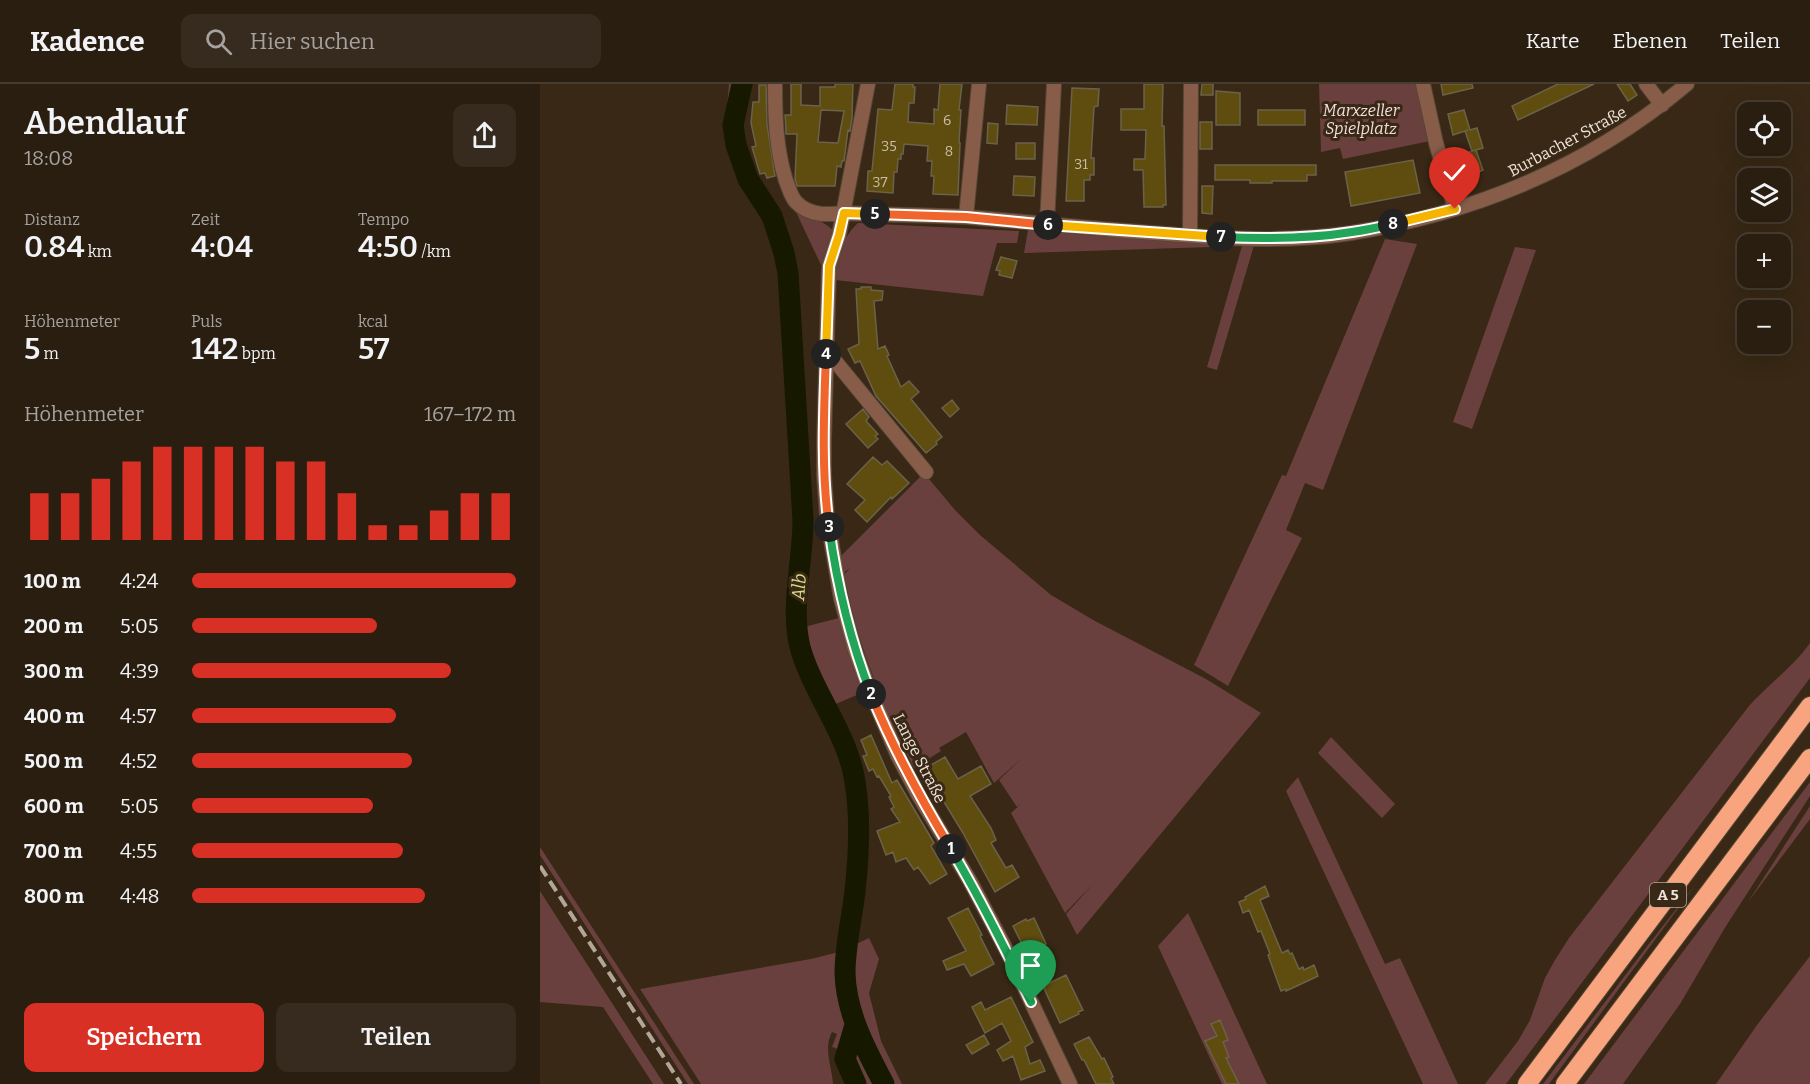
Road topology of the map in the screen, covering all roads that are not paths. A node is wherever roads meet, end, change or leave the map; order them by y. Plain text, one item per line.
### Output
1 (775, 84) edge
2 (868, 84) edge
3 (979, 84) edge
4 (1054, 84) edge
5 (1191, 84) edge
6 (1423, 84) edge
7 (1646, 84) edge
8 (1687, 84) edge
9 (1662, 105) junction
10 (1455, 209) junction
11 (844, 213) junction
12 (966, 217) junction
13 (1047, 225) junction
14 (1190, 236) junction
15 (826, 350) junction
16 (926, 472) dead end
17 (1810, 706) edge
18 (1810, 758) edge
19 (1070, 1084) edge
20 (1527, 1084) edge
21 (1565, 1084) edge

1 - 11 street
2 - 11 street, Lange Straße
3 - 12 street
4 - 13 street
5 - 14 street
6 - 10 street
7 - 9 street
8 - 9 street, Burbacher Straße
9 - 10 street, Burbacher Straße
10 - 14 street, Burbacher Straße
11 - 12 street, Burbacher Straße
11 - 15 street, Lange Straße
12 - 13 street, Burbacher Straße
13 - 14 street, Burbacher Straße
15 - 16 street
15 - 19 street, Lange Straße
17 - 20 highway, A 5
18 - 21 highway, A 5

